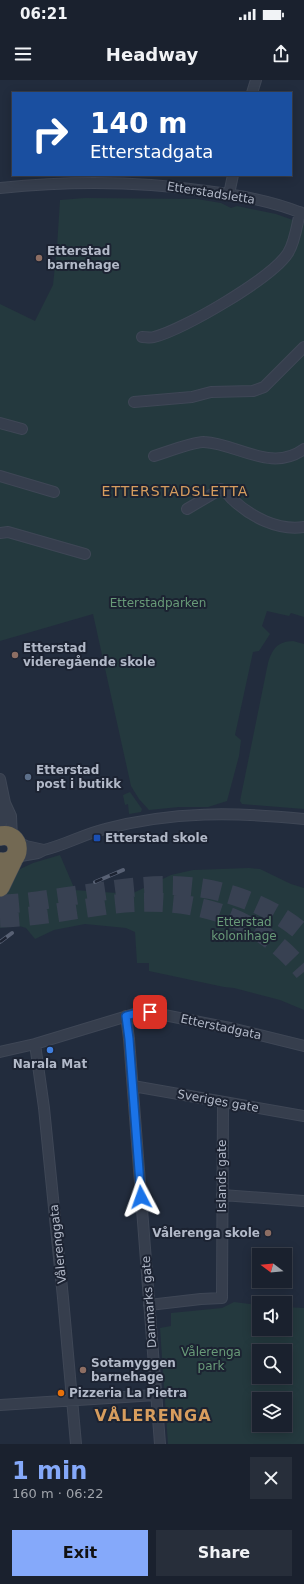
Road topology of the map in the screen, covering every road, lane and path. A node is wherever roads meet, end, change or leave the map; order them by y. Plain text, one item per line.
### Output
1 (256, 80) edge
2 (252, 92) edge
3 (233, 176) edge
4 (0, 188) edge
5 (229, 194) junction
6 (302, 213) edge
7 (142, 337) dead end
8 (304, 347) edge
9 (134, 402) dead end
10 (0, 423) edge
11 (22, 429) dead end
12 (304, 449) edge
13 (154, 456) dead end
14 (0, 476) edge
15 (54, 492) dead end
16 (187, 509) dead end
17 (304, 527) edge
18 (0, 532) edge
19 (85, 554) dead end
20 (0, 779) edge
21 (5, 804) junction
22 (304, 819) edge
23 (8, 846) edge
24 (44, 850) junction
25 (0, 887) edge
26 (126, 1016) junction
27 (35, 1044) junction
28 (304, 1046) edge
29 (0, 1052) edge
30 (133, 1086) junction
31 (223, 1102) junction
32 (304, 1116) edge
33 (222, 1195) junction
34 (304, 1201) edge
35 (149, 1305) junction
36 (156, 1395) junction
37 (72, 1401) junction
38 (0, 1405) edge
39 (76, 1444) edge
40 (160, 1444) edge

1 - 2 street
3 - 5 street
4 - 5 street, Etterstadsletta
5 - 6 street, Etterstadsletta
6 - 7 street, Etterstadsletta
8 - 9 street
10 - 11 street
12 - 13 street
14 - 15 street
16 - 17 street
18 - 19 street
20 - 21 street
21 - 23 street
21 - 23 street
22 - 24 street
23 - 24 street
23 - 24 street
23 - 25 highway
26 - 27 street, Etterstadgata
26 - 28 street, Etterstadgata
26 - 30 street, Danmarks gate
27 - 29 street, Etterstadgata
27 - 37 street, Vålerenggata
30 - 31 street, Sveriges gate
30 - 35 street, Danmarks gate
31 - 32 street, Sveriges gate
31 - 33 street, Islands gate
33 - 34 street
33 - 35 street, Islands gate
35 - 36 street, Danmarks gate
36 - 37 street
36 - 40 street, Danmarks gate
37 - 38 street
37 - 39 street, Vålerenggata

